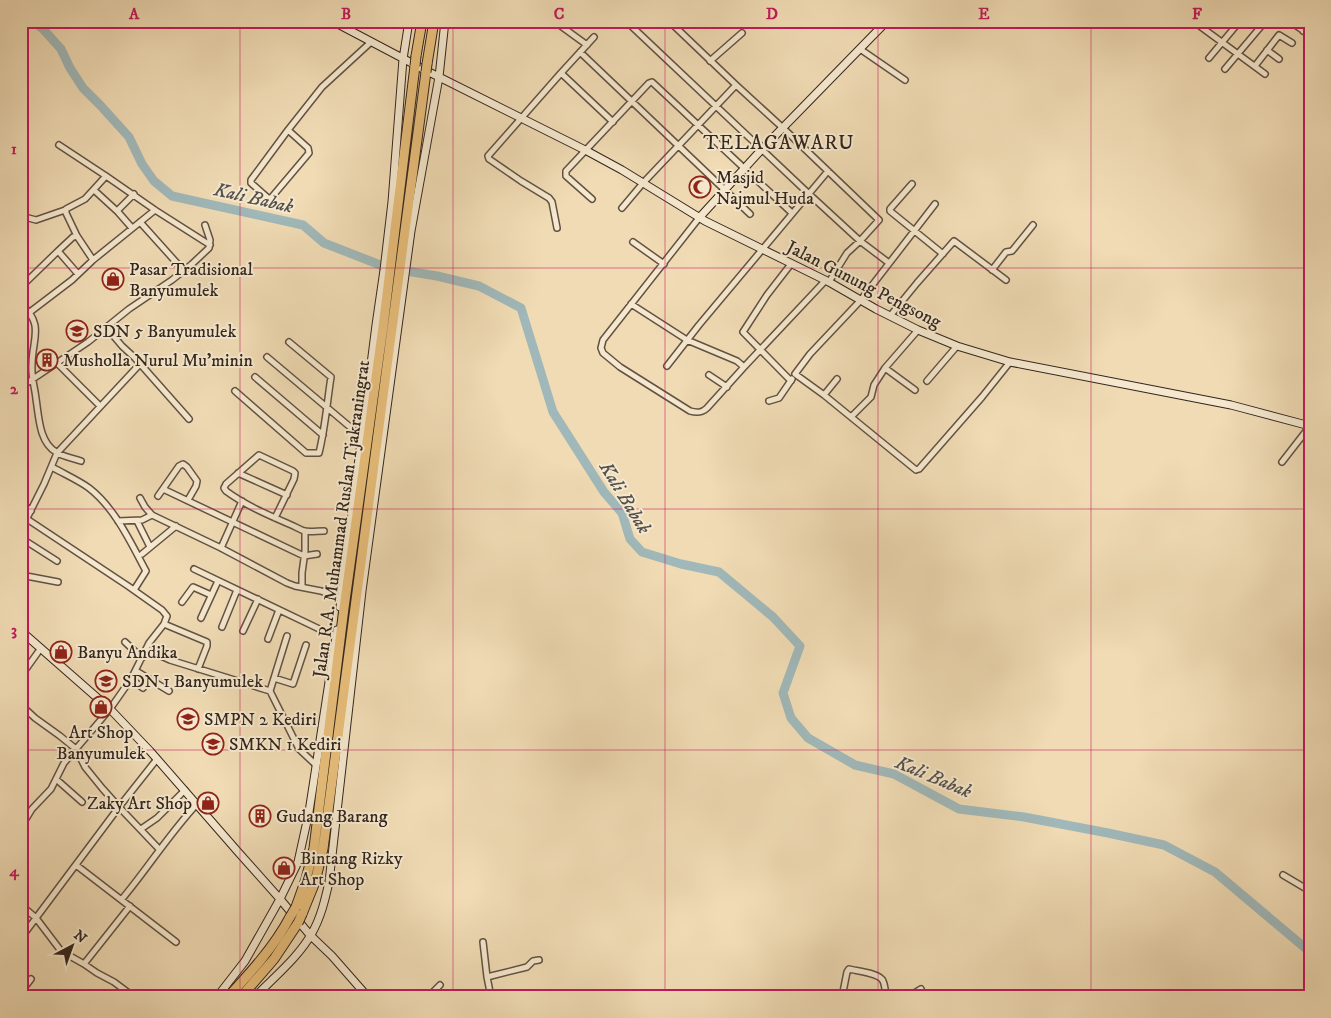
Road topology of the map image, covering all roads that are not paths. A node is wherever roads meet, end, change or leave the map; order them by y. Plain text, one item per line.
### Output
1 (332, 21) edge
2 (409, 21) edge
3 (422, 21) edge
4 (434, 21) edge
5 (445, 21) edge
6 (554, 21) edge
7 (626, 21) edge
8 (669, 21) edge
9 (887, 21) edge
10 (1193, 21) edge
11 (1240, 21) edge
12 (1289, 21) edge
13 (1310, 22) edge
14 (1263, 24) dead end
15 (1303, 30) junction
16 (742, 33) dead end
17 (1310, 35) edge
18 (594, 37) dead end
19 (371, 42) junction
20 (1222, 43) junction
21 (1292, 43) dead end
22 (587, 45) junction
23 (860, 49) junction
24 (1267, 50) junction
25 (580, 52) junction
26 (1238, 54) junction
27 (1209, 58) dead end
28 (403, 59) junction
29 (1279, 60) dead end
30 (710, 61) junction
31 (1255, 66) junction
32 (1225, 69) dead end
33 (561, 73) junction
34 (1265, 74) dead end
35 (439, 77) junction
36 (905, 80) dead end
37 (736, 85) junction
38 (632, 101) junction
39 (716, 105) junction
40 (522, 119) junction
41 (613, 122) junction
42 (697, 125) junction
43 (783, 128) junction
44 (288, 130) junction
45 (59, 145) dead end
46 (678, 145) junction
47 (762, 149) junction
48 (585, 150) junction
49 (744, 169) junction
50 (828, 171) junction
51 (106, 176) junction
52 (643, 183) junction
53 (912, 184) dead end
54 (94, 190) junction
55 (725, 190) junction
56 (134, 194) junction
57 (809, 194) junction
58 (592, 199) dead end
59 (935, 204) dead end
60 (622, 208) dead end
61 (65, 210) junction
62 (155, 210) junction
63 (117, 211) junction
64 (792, 213) junction
65 (750, 214) dead end
66 (21, 216) edge
67 (700, 218) junction
68 (140, 222) junction
69 (1033, 224) dead end
70 (206, 225) dead end
71 (132, 228) junction
72 (557, 228) dead end
73 (391, 231) junction
74 (408, 231) junction
75 (914, 232) junction
76 (78, 236) junction
77 (860, 241) junction
78 (633, 242) dead end
79 (210, 244) junction
80 (762, 250) junction
81 (58, 251) junction
82 (943, 254) junction
83 (93, 260) junction
84 (889, 263) junction
85 (664, 264) junction
86 (790, 264) junction
87 (992, 270) junction
88 (184, 271) junction
89 (78, 274) junction
90 (1006, 280) dead end
91 (827, 282) junction
92 (21, 287) edge
93 (860, 301) junction
94 (21, 304) edge
95 (632, 304) junction
96 (30, 312) junction
97 (890, 316) junction
98 (106, 327) junction
99 (387, 327) junction
100 (918, 330) junction
101 (688, 340) junction
102 (289, 342) dead end
103 (957, 346) junction
104 (761, 350) junction
105 (267, 356) dead end
106 (392, 357) junction
107 (1010, 362) junction
108 (57, 363) junction
109 (140, 364) junction
110 (667, 366) dead end
111 (744, 367) junction
112 (885, 368) junction
113 (795, 374) junction
114 (709, 375) dead end
115 (255, 377) dead end
116 (838, 379) dead end
117 (32, 380) junction
118 (791, 381) junction
119 (927, 381) dead end
120 (21, 387) edge
121 (727, 387) junction
122 (915, 390) dead end
123 (235, 392) dead end
124 (824, 395) junction
125 (769, 402) dead end
126 (100, 406) junction
127 (326, 407) junction
128 (851, 417) junction
129 (189, 419) dead end
130 (1310, 426) edge
131 (323, 435) junction
132 (362, 437) junction
133 (57, 454) junction
134 (81, 461) dead end
135 (1282, 462) dead end
136 (52, 467) junction
137 (238, 473) junction
138 (163, 489) junction
139 (287, 495) junction
140 (158, 496) dead end
141 (140, 498) dead end
142 (188, 500) junction
143 (242, 501) junction
144 (21, 502) edge
145 (31, 511) junction
146 (152, 515) junction
147 (275, 518) junction
148 (27, 519) junction
149 (118, 521) junction
150 (137, 521) junction
151 (232, 523) junction
152 (176, 526) junction
153 (21, 530) edge
154 (305, 531) junction
155 (324, 531) dead end
156 (21, 538) edge
157 (150, 547) junction
158 (221, 548) junction
159 (142, 554) dead end
160 (317, 554) dead end
161 (304, 556) junction
162 (56, 561) dead end
163 (194, 569) dead end
164 (21, 575) edge
165 (218, 581) junction
166 (58, 582) dead end
167 (302, 587) junction
168 (342, 589) junction
169 (134, 590) junction
170 (237, 590) junction
171 (321, 591) junction
172 (362, 591) junction
173 (211, 595) junction
174 (258, 599) junction
175 (182, 602) dead end
176 (342, 603) junction
177 (355, 603) junction
178 (279, 610) junction
179 (201, 618) dead end
180 (353, 619) junction
181 (343, 620) junction
182 (164, 624) junction
183 (222, 627) dead end
184 (21, 631) edge
185 (243, 631) dead end
186 (288, 636) dead end
187 (336, 636) junction
188 (268, 639) dead end
189 (356, 639) junction
190 (125, 642) dead end
191 (306, 645) dead end
192 (41, 648) junction
193 (146, 649) junction
194 (142, 658) junction
195 (198, 669) junction
196 (136, 671) junction
197 (21, 676) edge
198 (274, 678) junction
199 (131, 679) junction
200 (143, 688) dead end
201 (169, 691) dead end
202 (270, 691) junction
203 (21, 705) edge
204 (110, 709) junction
205 (76, 750) junction
206 (157, 759) junction
207 (316, 765) junction
208 (56, 779) junction
209 (184, 790) junction
210 (82, 802) dead end
211 (197, 804) junction
212 (118, 807) junction
213 (21, 827) edge
214 (141, 829) junction
215 (159, 849) junction
216 (76, 865) junction
217 (1283, 875) dead end
218 (1310, 891) edge
219 (280, 898) junction
220 (122, 899) junction
221 (21, 905) edge
222 (130, 906) junction
223 (36, 918) junction
224 (310, 935) junction
225 (21, 938) edge
226 (176, 942) dead end
227 (483, 942) dead end
228 (539, 960) dead end
229 (84, 964) junction
230 (487, 976) junction
231 (31, 979) dead end
232 (440, 985) dead end
233 (922, 989) dead end
234 (21, 992) edge
235 (134, 997) edge
236 (217, 997) edge
237 (228, 997) edge
238 (241, 997) edge
239 (255, 997) edge
240 (368, 997) edge
241 (428, 997) edge
242 (491, 997) edge
243 (842, 997) edge
244 (886, 997) edge
245 (908, 997) edge

1 - 19 street, Jalan Gunung Pengsong
2 - 28 street, Jalan R.A. Muhammad Ruslan Tjakraningrat
3 - 73 highway, Jalan R.A. Muhammad Ruslan Tjakraningrat, bridge
4 - 74 highway, Jalan R.A. Muhammad Ruslan Tjakraningrat
5 - 35 street, Jalan R.A. Muhammad Ruslan Tjakraningrat
6 - 22 street
7 - 39 street
8 - 30 street
9 - 23 street
10 - 20 street
11 - 20 street
12 - 15 street
13 - 15 street
14 - 26 street
15 - 17 street
16 - 30 street
18 - 22 street
19 - 28 street, Jalan Gunung Pengsong
19 - 44 street
20 - 26 street
20 - 27 street
21 - 24 street
22 - 25 street
23 - 36 street
23 - 43 street
24 - 29 street
24 - 31 street
25 - 33 street
25 - 38 street
26 - 31 street
26 - 32 street
28 - 35 street, Jalan Gunung Pengsong
28 - 73 street, Jalan R.A. Muhammad Ruslan Tjakraningrat
30 - 37 street
31 - 34 street
33 - 40 street
33 - 41 street
35 - 40 street, Jalan Gunung Pengsong
35 - 74 street, Jalan R.A. Muhammad Ruslan Tjakraningrat
37 - 39 street
37 - 43 street
38 - 41 street
38 - 42 street
38 - 46 street
39 - 42 street
39 - 47 street
40 - 48 street, Jalan Gunung Pengsong
40 - 72 street
41 - 48 street
42 - 46 street
42 - 49 street
43 - 47 street
43 - 50 street
44 - 44 street
45 - 51 street
46 - 52 street
46 - 55 street
47 - 49 street
47 - 57 street
48 - 52 street, Jalan Gunung Pengsong
48 - 58 street
49 - 55 street
49 - 64 street
50 - 57 street
50 - 77 street
51 - 54 street
51 - 56 street
52 - 60 street
52 - 67 street, Jalan Gunung Pengsong
53 - 75 street
54 - 61 street
54 - 63 street
55 - 65 street
55 - 67 street
56 - 62 street
56 - 63 street
57 - 64 street
57 - 77 street
59 - 75 street
61 - 66 street
61 - 76 street
62 - 68 street
62 - 79 street
63 - 71 street
64 - 80 street
67 - 80 street, Jalan Gunung Pengsong
67 - 85 street
68 - 71 street
68 - 88 street
69 - 87 street
70 - 79 street
71 - 83 street
73 - 99 highway, Jalan R.A. Muhammad Ruslan Tjakraningrat
74 - 99 highway, Jalan R.A. Muhammad Ruslan Tjakraningrat
75 - 82 street
75 - 84 street
76 - 81 street
76 - 83 street
77 - 84 street
77 - 91 street
78 - 85 street
79 - 88 street
80 - 86 street, Jalan Gunung Pengsong
80 - 101 street
81 - 89 street
81 - 92 street
82 - 87 street
82 - 97 street
83 - 89 street
84 - 93 street
85 - 95 street
86 - 91 street, Jalan Gunung Pengsong
86 - 104 street
87 - 90 street
88 - 98 street
89 - 96 street
91 - 93 street, Jalan Gunung Pengsong
91 - 104 street
93 - 97 street, Jalan Gunung Pengsong
93 - 113 street
94 - 96 street
95 - 101 street
95 - 121 street
96 - 117 street
97 - 100 street, Jalan Gunung Pengsong
98 - 108 street
98 - 109 street
99 - 106 highway, Jalan R.A. Muhammad Ruslan Tjakraningrat
99 - 132 street, Jalan R.A. Muhammad Ruslan Tjakraningrat
99 - 176 highway, Jalan R.A. Muhammad Ruslan Tjakraningrat
100 - 103 street, Jalan Gunung Pengsong
100 - 112 street
101 - 110 street
101 - 111 street
102 - 127 street
103 - 107 street, Jalan Gunung Pengsong
103 - 119 street
104 - 111 street
104 - 118 street
105 - 127 street
106 - 172 street, Jalan R.A. Muhammad Ruslan Tjakraningrat
106 - 177 highway, Jalan R.A. Muhammad Ruslan Tjakraningrat
107 - 128 street
107 - 130 street, Jalan Gunung Pengsong
108 - 117 street
108 - 126 street
109 - 126 street
109 - 129 street
111 - 121 street
112 - 122 street
112 - 128 street
113 - 118 street
113 - 124 street
114 - 121 street
115 - 131 street
116 - 124 street
117 - 120 street
117 - 133 street
118 - 125 street
123 - 131 street
124 - 128 street
126 - 133 street
127 - 131 street
127 - 132 street
130 - 135 street
132 - 168 street, Jalan R.A. Muhammad Ruslan Tjakraningrat
133 - 134 street
133 - 136 street
136 - 145 street
136 - 149 street
137 - 139 street
137 - 139 street
137 - 143 street
138 - 140 street
138 - 142 street
138 - 142 street
139 - 147 street
141 - 146 street
142 - 151 street
143 - 147 street
143 - 151 street
144 - 145 street
145 - 148 street
146 - 150 street
146 - 152 street
147 - 154 street
148 - 153 street
148 - 169 street
149 - 150 street
149 - 169 street
150 - 157 street
151 - 158 street
151 - 161 street
152 - 157 street
152 - 158 street
154 - 155 street
154 - 161 street
156 - 162 street
157 - 159 street
158 - 167 street
160 - 161 street
161 - 167 street
163 - 165 street
164 - 166 street
165 - 170 street
165 - 173 street
167 - 171 street
168 - 171 street
168 - 176 street, Jalan R.A. Muhammad Ruslan Tjakraningrat
169 - 182 street
170 - 174 street
170 - 183 street
171 - 176 street
172 - 177 highway
172 - 189 street, Jalan R.A. Muhammad Ruslan Tjakraningrat
173 - 175 street
173 - 179 street
174 - 178 street
174 - 185 street
176 - 181 highway, Jalan R.A. Muhammad Ruslan Tjakraningrat
176 - 187 street, Jalan R.A. Muhammad Ruslan Tjakraningrat
177 - 180 highway, Jalan R.A. Muhammad Ruslan Tjakraningrat
178 - 187 street
178 - 188 street
180 - 189 highway
180 - 238 highway, Jalan R.A. Muhammad Ruslan Tjakraningrat, bridge
181 - 187 highway
181 - 237 highway, Jalan R.A. Muhammad Ruslan Tjakraningrat, bridge
182 - 193 street
182 - 195 street
184 - 192 street
186 - 198 street
187 - 207 street, Jalan R.A. Muhammad Ruslan Tjakraningrat
189 - 224 street, Jalan R.A. Muhammad Ruslan Tjakraningrat
190 - 194 street
191 - 198 street
192 - 197 street
192 - 204 street
193 - 194 street
193 - 195 street
194 - 196 street
195 - 202 street
196 - 199 street
196 - 201 street
198 - 202 street
199 - 200 street
199 - 204 street
202 - 207 street
203 - 205 street
204 - 205 street
204 - 206 street
205 - 208 street
205 - 212 street
206 - 209 street
206 - 212 street
207 - 219 street, Jalan R.A. Muhammad Ruslan Tjakraningrat
208 - 210 street
208 - 213 street
209 - 211 street
209 - 214 street
211 - 215 street
211 - 219 street
212 - 214 street
212 - 216 street
214 - 215 street
215 - 220 street
216 - 220 street
216 - 223 street
217 - 218 street
219 - 224 street
219 - 236 street, Jalan R.A. Muhammad Ruslan Tjakraningrat
220 - 222 street
221 - 223 street
222 - 226 street
222 - 229 street
223 - 225 street
223 - 229 street
224 - 239 street, Jalan R.A. Muhammad Ruslan Tjakraningrat
224 - 240 street
227 - 230 street
228 - 230 street
229 - 235 street
230 - 242 street
231 - 234 street
232 - 241 street
233 - 245 street
243 - 244 street

